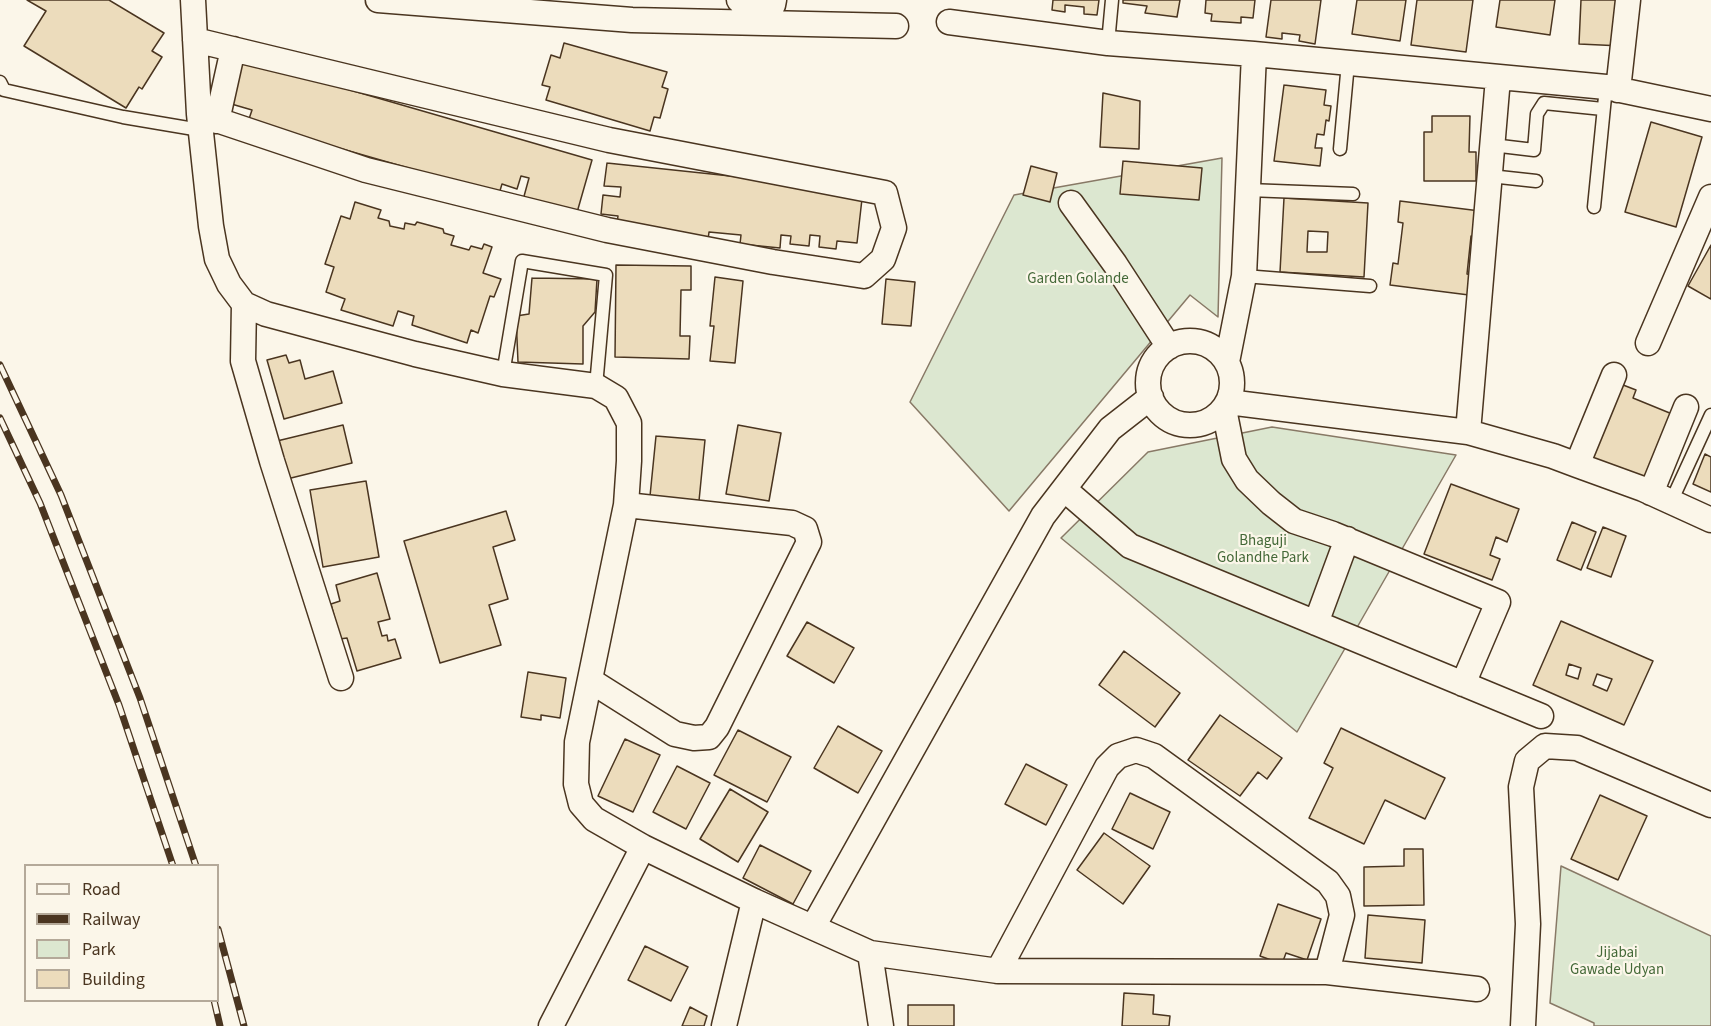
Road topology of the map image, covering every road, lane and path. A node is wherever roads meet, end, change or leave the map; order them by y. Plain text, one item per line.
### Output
1 (192, 0) edge
2 (378, 0) edge
3 (739, 0) edge
4 (774, 0) edge
5 (1112, 0) edge
6 (1628, 0) edge
7 (588, 8) edge
8 (949, 22) dead end
9 (896, 26) dead end
10 (195, 40) junction
11 (1108, 43) junction
12 (233, 49) junction
13 (1254, 54) junction
14 (1348, 63) junction
15 (1498, 78) junction
16 (0, 82) edge
17 (1609, 95) junction
18 (1711, 109) edge
19 (205, 122) junction
20 (1492, 145) junction
21 (1340, 149) dead end
22 (1490, 176) junction
23 (1536, 181) dead end
24 (1248, 190) junction
25 (1353, 194) dead end
26 (1711, 197) edge
27 (1071, 203) dead end
28 (1594, 207) dead end
29 (1244, 276) junction
30 (1370, 286) dead end
31 (244, 304) junction
32 (1648, 343) dead end
33 (1169, 347) junction
34 (1227, 362) junction
35 (503, 374) junction
36 (1614, 375) dead end
37 (596, 386) junction
38 (1151, 397) junction
39 (1226, 405) junction
40 (1686, 407) dead end
41 (1711, 415) edge
42 (1468, 432) junction
43 (1577, 465) junction
44 (1064, 489) junction
45 (1661, 498) junction
46 (626, 505) junction
47 (1711, 520) edge
48 (1347, 539) junction
49 (1316, 623) junction
50 (340, 678) dead end
51 (591, 681) junction
52 (1463, 684) junction
53 (1541, 716) dead end
54 (1711, 805) edge
55 (643, 847) junction
56 (754, 901) junction
57 (813, 927) junction
58 (870, 953) junction
59 (998, 971) junction
60 (1327, 972) junction
61 (1478, 989) dead end
62 (551, 1026) edge
63 (724, 1026) edge
64 (881, 1026) edge
65 (1523, 1026) edge

1 - 10 street
2 - 7 street
3 - 4 street
5 - 11 lane
6 - 17 street
7 - 9 street
8 - 11 street
10 - 12 street
10 - 19 street
11 - 13 street
12 - 19 street
12 - 19 street
13 - 14 street
13 - 24 street
14 - 15 street
14 - 21 lane
15 - 17 street
15 - 20 street
16 - 19 lane
17 - 18 street
17 - 20 lane
17 - 28 lane
19 - 31 street
20 - 22 street
22 - 23 lane
22 - 42 street
24 - 25 lane
24 - 29 street
26 - 32 street
27 - 33 street
29 - 30 lane
29 - 34 street
31 - 35 street
31 - 50 street
33 - 34 street
33 - 38 street
34 - 39 street
35 - 37 street
35 - 37 lane
36 - 43 street
37 - 46 street
38 - 39 street
38 - 44 street
39 - 42 street
39 - 48 street
40 - 45 street
41 - 45 lane
42 - 43 street
43 - 45 street
44 - 49 street
44 - 57 street
45 - 47 street
46 - 51 street
46 - 51 street
48 - 49 street
48 - 52 street
49 - 52 street
51 - 55 street
52 - 53 street
54 - 65 street
55 - 56 street
55 - 62 street
56 - 57 street
56 - 63 street
57 - 58 street
58 - 59 street
58 - 64 street
59 - 60 street
59 - 60 street
60 - 61 street

